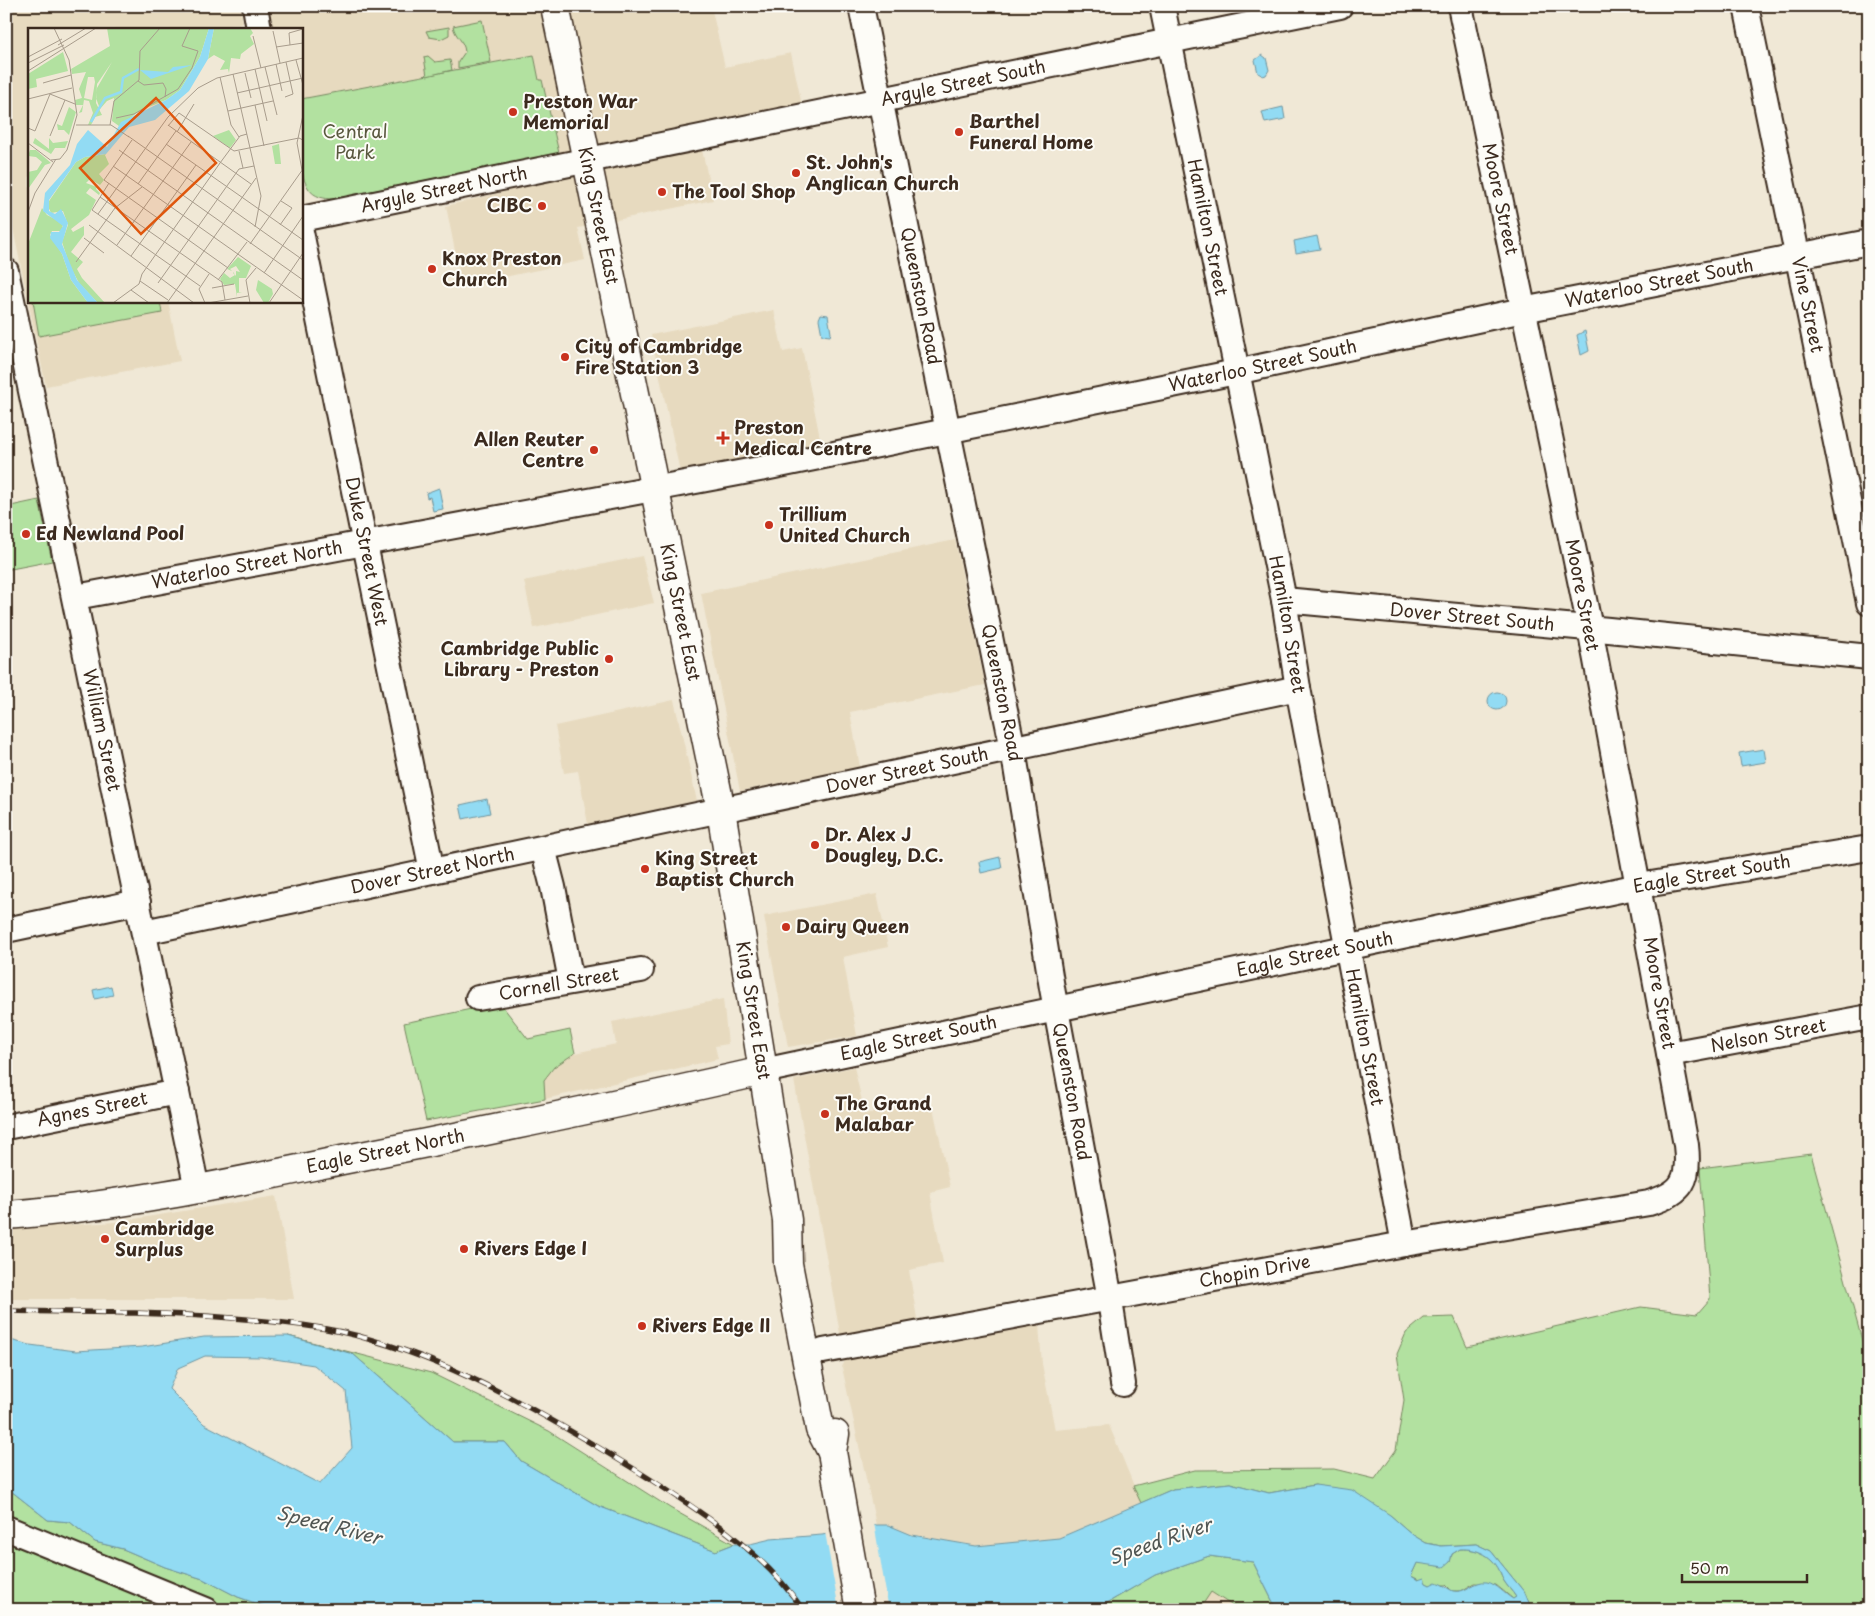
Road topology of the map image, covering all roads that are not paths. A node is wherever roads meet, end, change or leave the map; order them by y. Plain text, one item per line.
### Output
1 (255, 6) edge
2 (554, 6) edge
3 (861, 6) edge
4 (1162, 6) edge
5 (1340, 6) edge
6 (1460, 6) edge
7 (1746, 6) edge
8 (260, 28) edge
9 (1169, 43) junction
10 (880, 102) junction
11 (588, 160) junction
12 (302, 219) edge
13 (302, 237) edge
14 (1869, 242) edge
15 (1798, 256) junction
16 (6, 272) edge
17 (1523, 310) junction
18 (1236, 372) junction
19 (947, 431) junction
20 (655, 489) junction
21 (366, 544) junction
22 (76, 597) junction
23 (1284, 600) junction
24 (1869, 602) edge
25 (1590, 628) junction
26 (1869, 657) edge
27 (1298, 688) junction
28 (1013, 749) junction
29 (721, 810) junction
30 (543, 848) junction
31 (1869, 848) edge
32 (432, 871) junction
33 (1639, 886) junction
34 (138, 902) junction
35 (6, 930) edge
36 (144, 932) junction
37 (1347, 948) junction
38 (641, 970) dead end
39 (571, 981) junction
40 (478, 998) dead end
41 (1056, 1009) junction
42 (1869, 1017) edge
43 (1669, 1054) junction
44 (763, 1071) junction
45 (178, 1092) junction
46 (6, 1127) edge
47 (1682, 1186) joint
48 (197, 1189) junction
49 (6, 1215) edge
50 (787, 1220) junction
51 (1404, 1244) junction
52 (1110, 1298) junction
53 (823, 1351) junction
54 (1123, 1384) dead end
55 (832, 1452) junction
56 (6, 1528) edge
57 (206, 1610) edge
58 (860, 1610) edge

1 - 8 street
2 - 11 main road, King Street East
3 - 10 street, Queenston Road
4 - 9 street, Hamilton Street
5 - 9 street, Argyle Street South
6 - 17 street, Moore Street
7 - 15 street, Vine Street
9 - 10 street, Argyle Street South
9 - 18 street, Hamilton Street
10 - 11 street, Argyle Street South
10 - 19 street, Queenston Road
11 - 12 street, Argyle Street North
11 - 20 main road, King Street East
13 - 21 street, Duke Street West
14 - 15 street, Waterloo Street South
15 - 17 street, Waterloo Street South
15 - 24 street, Vine Street
16 - 22 street, William Street
17 - 18 street, Waterloo Street South
17 - 25 street, Moore Street
18 - 19 street, Waterloo Street South
18 - 23 street, Hamilton Street
19 - 20 street, Waterloo Street South
19 - 28 street, Queenston Road
20 - 21 street, Waterloo Street North
20 - 29 main road, King Street East
21 - 22 street, Waterloo Street North
21 - 32 street, Duke Street West
22 - 34 street, William Street
23 - 25 street, Dover Street South
23 - 27 street, Hamilton Street
25 - 26 street, Dover Street South
25 - 33 street, Moore Street
27 - 28 street, Dover Street South
27 - 37 street, Hamilton Street
28 - 29 street, Dover Street South
28 - 41 street, Queenston Road
29 - 30 street, Dover Street North
29 - 44 main road, King Street East
30 - 32 street, Dover Street North
30 - 39 street
31 - 33 street, Eagle Street South
32 - 36 street, Dover Street North
33 - 37 street, Eagle Street South
33 - 43 street, Moore Street
34 - 35 street
34 - 36 street, William Street
36 - 45 street, William Street
37 - 41 street, Eagle Street South
37 - 51 street, Hamilton Street
38 - 39 street, Cornell Street
39 - 40 street, Cornell Street
41 - 44 street, Eagle Street South
41 - 52 street, Queenston Road
42 - 43 street, Nelson Street
43 - 47 street, Moore Street
44 - 48 main road, Eagle Street North
44 - 50 main road, King Street East
45 - 46 street, Agnes Street
45 - 48 street, William Street
47 - 51 street, Chopin Drive
48 - 49 main road, Eagle Street North
50 - 53 main road, King Street East
50 - 55 main road, King Street East
51 - 52 street, Chopin Drive
52 - 53 street, Chopin Drive
52 - 54 street, Queenston Road
53 - 55 main road, King Street East
55 - 58 main road, King Street East
56 - 57 street

